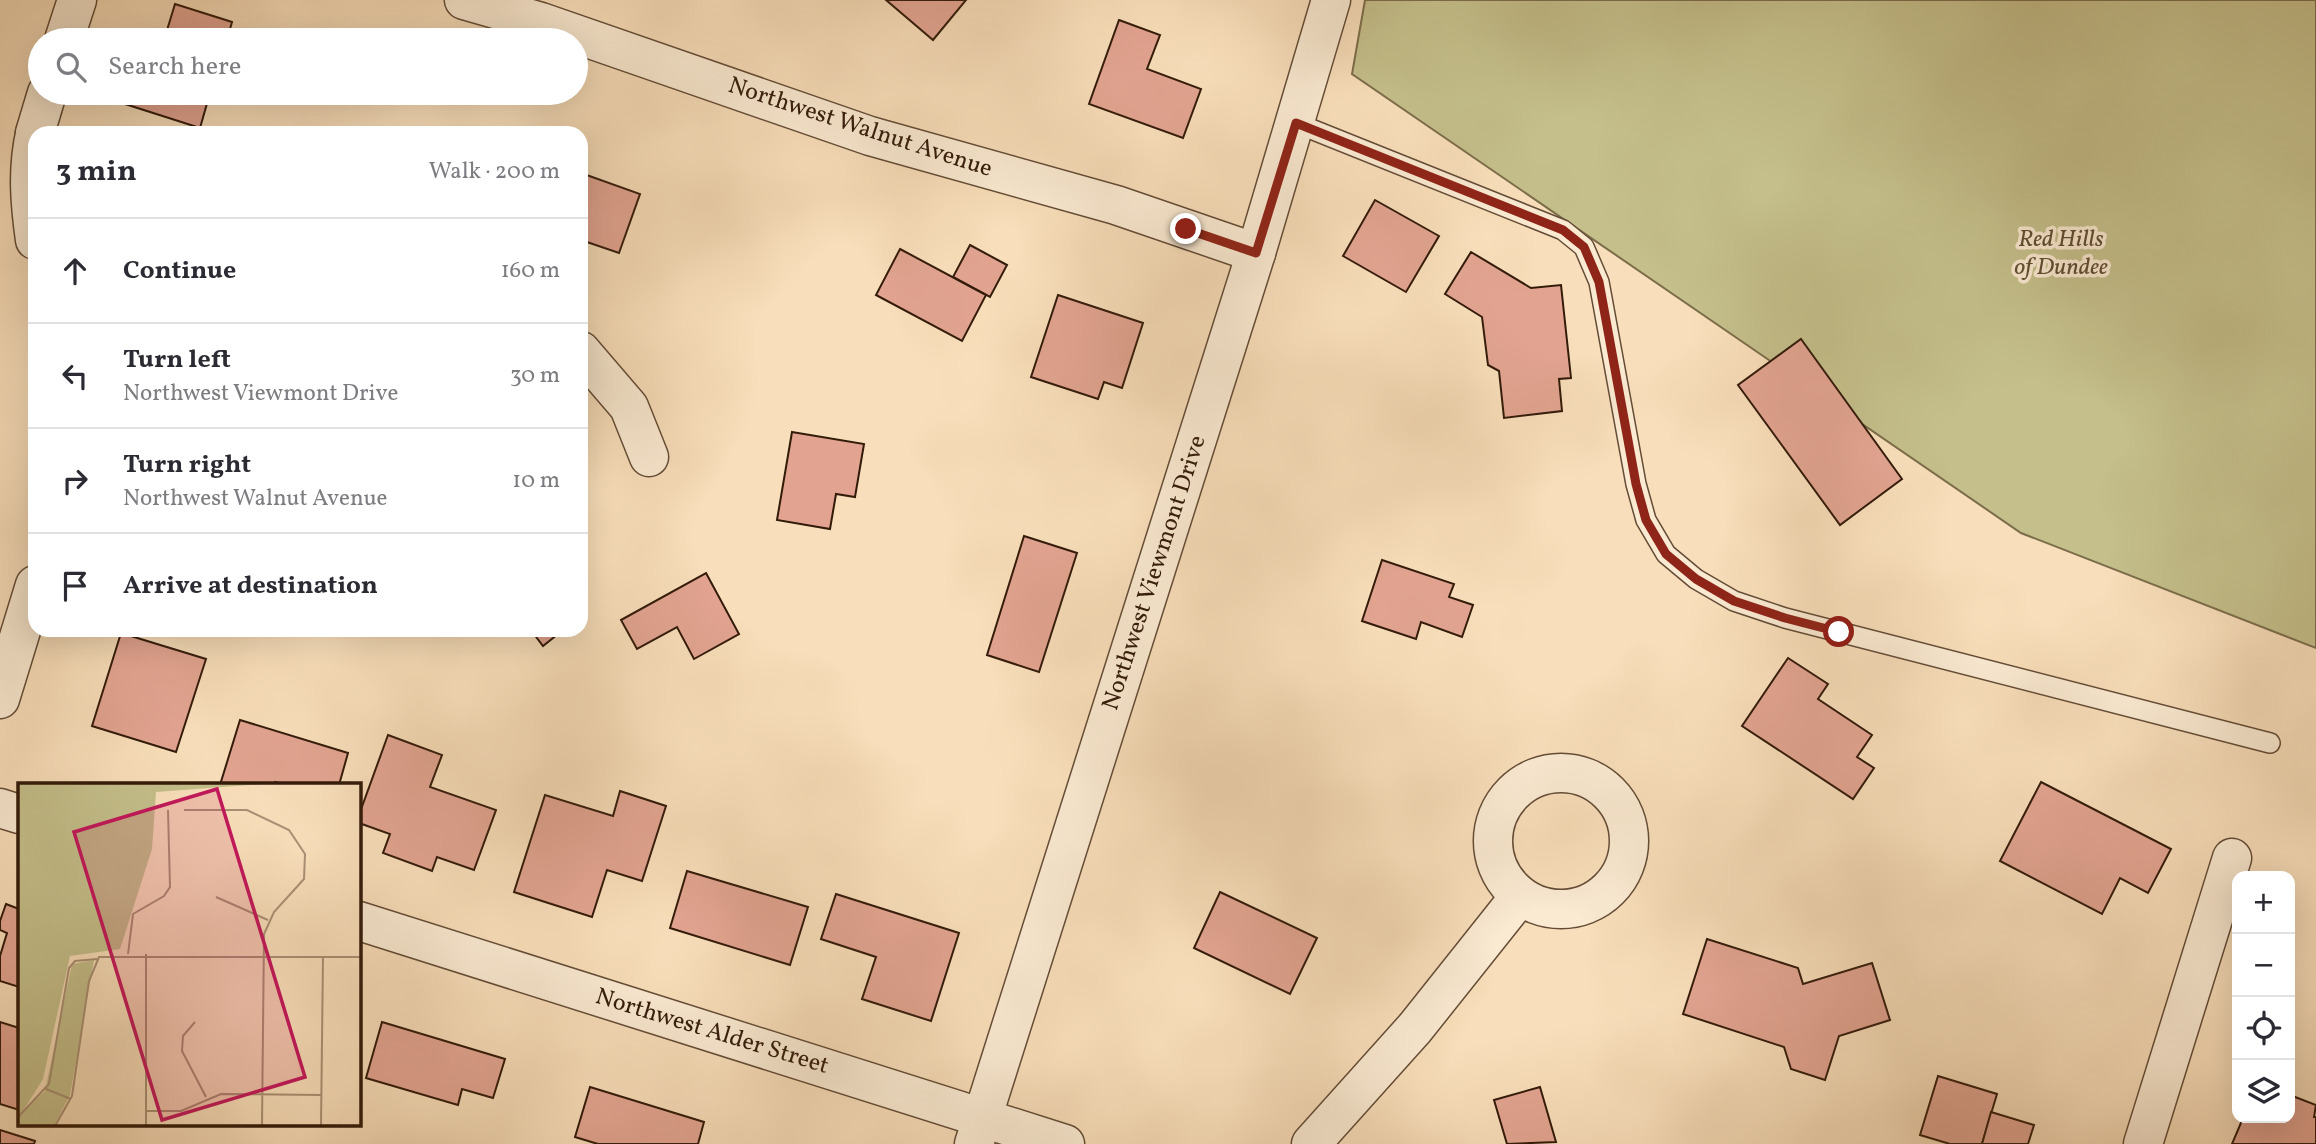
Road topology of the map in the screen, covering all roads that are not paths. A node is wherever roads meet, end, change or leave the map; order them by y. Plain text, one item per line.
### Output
1 (77, 0) edge
2 (464, 0) edge
3 (1331, 0) edge
4 (68, 28) edge
5 (558, 28) edge
6 (588, 38) edge
7 (43, 105) edge
8 (1296, 123) junction
9 (37, 126) edge
10 (1256, 253) junction
11 (588, 359) edge
12 (649, 457) dead end
13 (28, 608) edge
14 (0, 699) edge
15 (2270, 743) dead end
16 (0, 808) edge
17 (18, 814) edge
18 (2232, 858) dead end
19 (1520, 896) dead end
20 (360, 921) edge
21 (979, 1130) edge
22 (1065, 1144) edge
23 (1311, 1144) edge
24 (2143, 1144) edge

1 - 4 street
2 - 5 street, Northwest Walnut Avenue
3 - 8 street, Northwest Viewmont Drive
6 - 10 street, Northwest Walnut Avenue
7 - 9 street
8 - 10 street, Northwest Viewmont Drive
8 - 15 lane
10 - 21 street, Northwest Viewmont Drive
11 - 12 street
13 - 14 street
16 - 17 street
18 - 24 street
19 - 23 street
20 - 21 street, Northwest Alder Street
21 - 22 street, Northwest Alder Street

